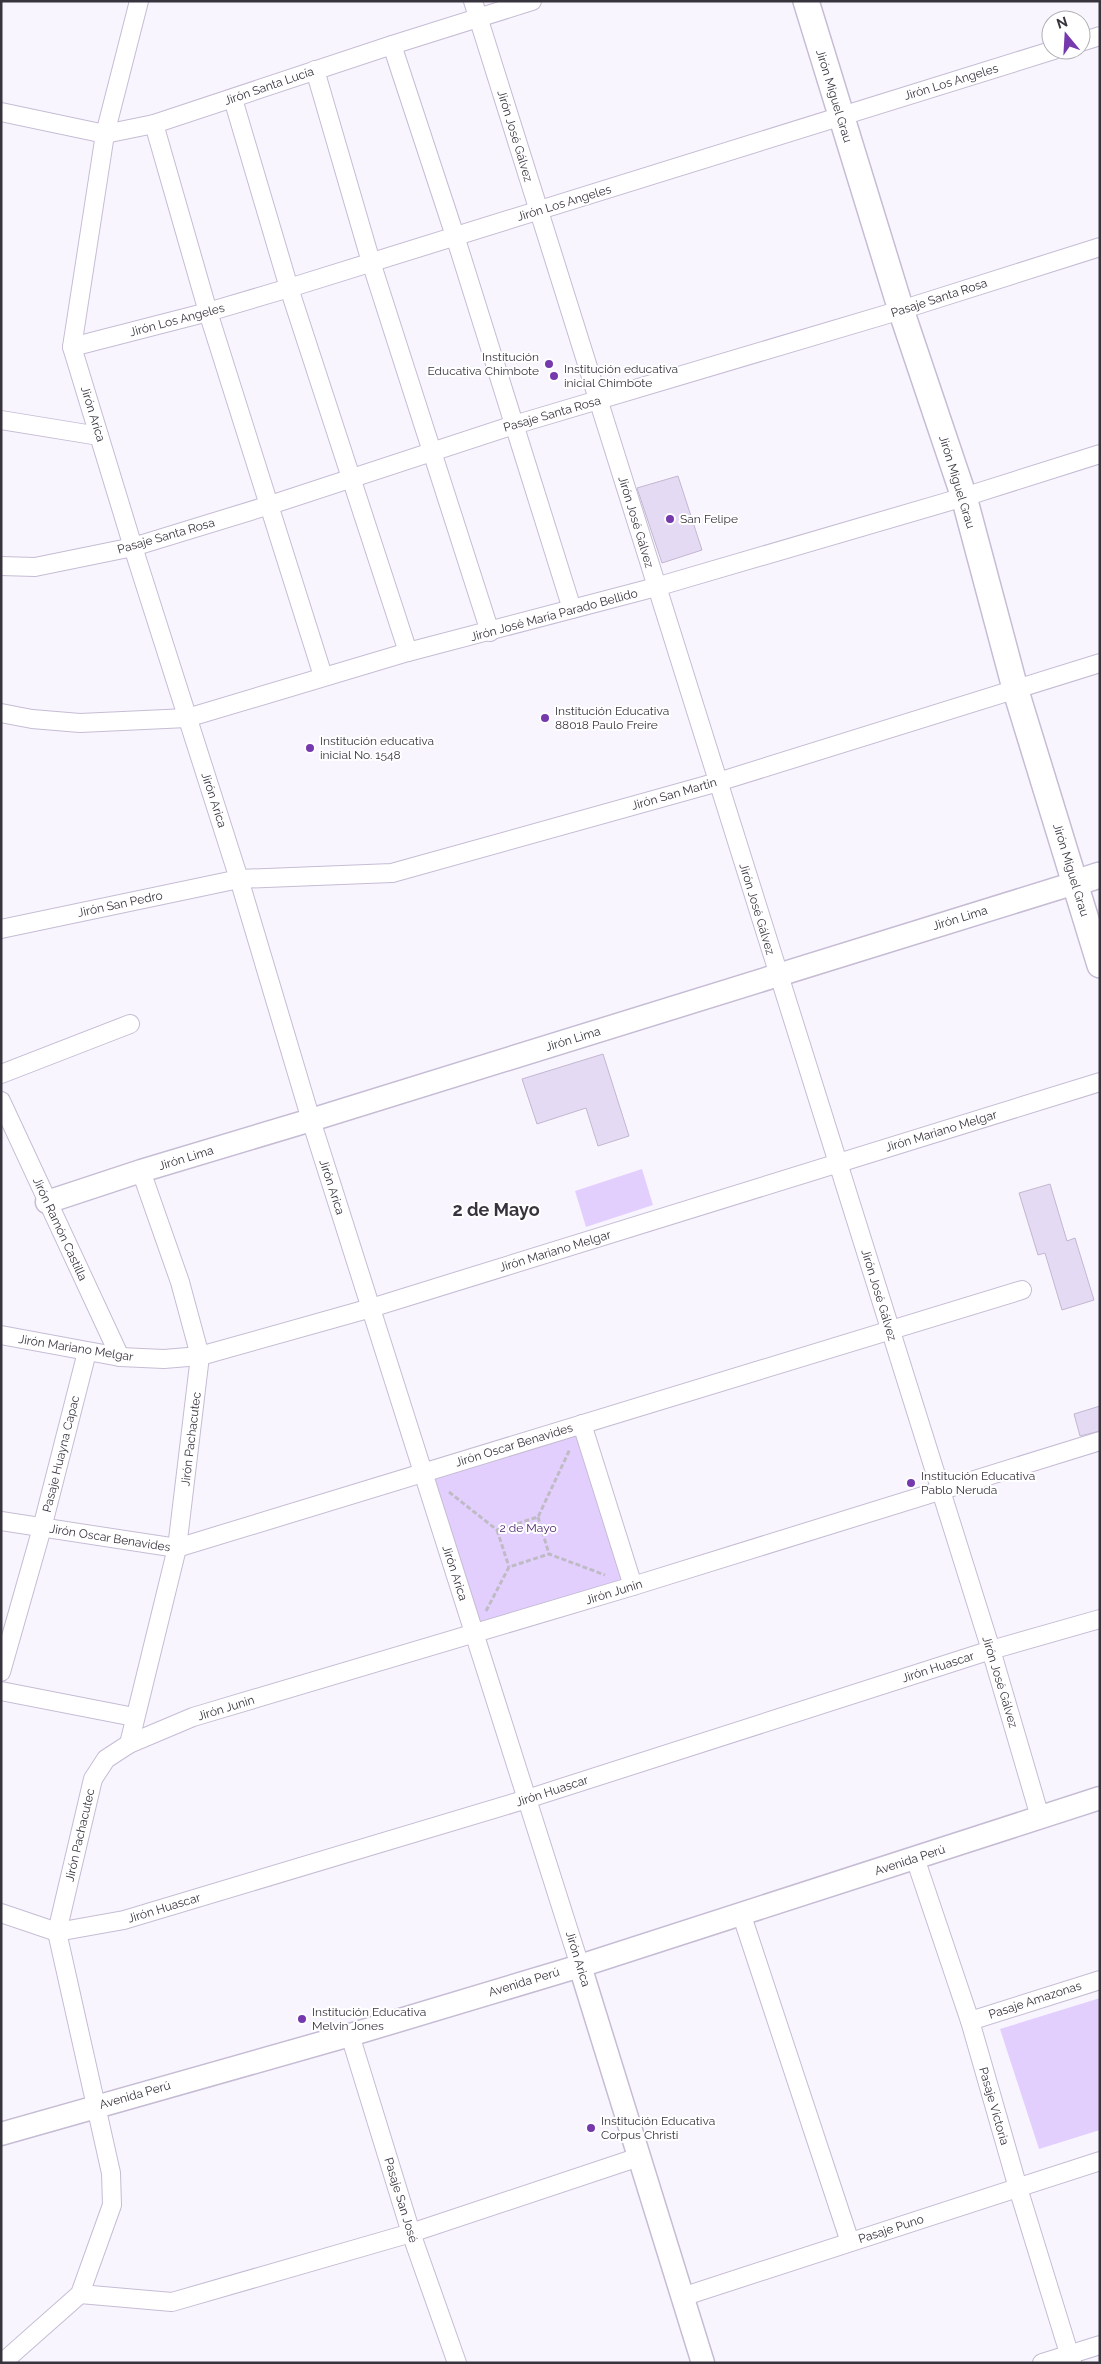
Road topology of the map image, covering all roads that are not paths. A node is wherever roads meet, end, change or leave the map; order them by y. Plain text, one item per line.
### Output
1 (139, 1) edge
2 (472, 1) edge
3 (532, 1) edge
4 (806, 1) edge
5 (478, 18) junction
6 (392, 45) junction
7 (1041, 54) edge
8 (314, 70) junction
9 (233, 99) junction
10 (1, 112) edge
11 (840, 116) junction
12 (154, 124) junction
13 (105, 134) junction
14 (538, 211) junction
15 (455, 236) junction
16 (1100, 247) edge
17 (371, 262) junction
18 (289, 288) junction
19 (901, 310) junction
20 (208, 312) junction
21 (72, 347) junction
22 (598, 401) junction
23 (1, 420) edge
24 (514, 425) junction
25 (99, 436) junction
26 (432, 453) junction
27 (1100, 454) edge
28 (350, 478) junction
29 (964, 497) junction
30 (270, 505) junction
31 (133, 547) junction
32 (1, 566) edge
33 (656, 587) junction
34 (572, 609) junction
35 (490, 632) junction
36 (408, 652) junction
37 (1100, 663) edge
38 (323, 676) junction
39 (1015, 688) junction
40 (1, 713) edge
41 (187, 718) junction
42 (718, 782) junction
43 (1100, 875) edge
44 (239, 880) junction
45 (1075, 883) junction
46 (1, 929) edge
47 (1100, 965) edge
48 (778, 975) junction
49 (130, 1024) dead end
50 (1, 1074) edge
51 (1100, 1082) edge
52 (1, 1101) edge
53 (311, 1120) junction
54 (837, 1163) junction
55 (141, 1171) junction
56 (47, 1202) junction
57 (1022, 1290) dead end
58 (371, 1308) junction
59 (890, 1331) junction
60 (1, 1336) edge
61 (87, 1352) junction
62 (200, 1356) junction
63 (120, 1357) junction
64 (582, 1424) junction
65 (1100, 1441) edge
66 (423, 1472) junction
67 (940, 1489) junction
68 (1, 1521) edge
69 (42, 1528) junction
70 (177, 1548) junction
71 (633, 1586) junction
72 (1100, 1619) edge
73 (475, 1634) junction
74 (991, 1650) junction
75 (1, 1672) edge
76 (1, 1691) edge
77 (134, 1716) junction
78 (129, 1744) junction
79 (1100, 1798) edge
80 (527, 1799) junction
81 (1040, 1817) junction
82 (915, 1858) junction
83 (1, 1913) edge
84 (741, 1913) junction
85 (57, 1932) junction
86 (580, 1966) junction
87 (1100, 1980) edge
88 (970, 2021) junction
89 (350, 2035) junction
90 (96, 2106) junction
91 (1, 2134) edge
92 (639, 2157) junction
93 (1100, 2160) edge
94 (1018, 2188) junction
95 (411, 2232) junction
96 (850, 2242) junction
97 (80, 2294) junction
98 (682, 2297) junction
99 (1100, 2345) edge
100 (1070, 2359) edge
101 (2, 2363) edge
102 (457, 2363) edge
103 (703, 2363) edge
104 (1042, 2363) edge

1 - 13 street, Jirón Arica
2 - 5 street, Jirón José Gálvez
3 - 5 street, Jirón Santa Lucía
4 - 11 main road, Jirón Miguel Grau
5 - 6 street, Jirón Santa Lucía
5 - 14 street, Jirón José Gálvez
6 - 8 street, Jirón Santa Lucía
6 - 15 street
7 - 11 street, Jirón Los Angeles
8 - 9 street, Jirón Santa Lucía
8 - 17 street
9 - 12 street, Jirón Santa Lucía
9 - 18 street
10 - 13 street, Jirón Santa Lucía
11 - 14 street, Jirón Los Angeles
11 - 19 main road, Jirón Miguel Grau
12 - 13 street, Jirón Santa Lucía
12 - 20 street
13 - 21 street, Jirón Arica
14 - 15 street, Jirón Los Angeles
14 - 22 street, Jirón José Gálvez
15 - 17 street, Jirón Los Angeles
15 - 24 street
16 - 19 street, Pasaje Santa Rosa
17 - 18 street, Jirón Los Angeles
17 - 26 street
18 - 20 street, Jirón Los Angeles
18 - 28 street
19 - 22 street, Pasaje Santa Rosa
19 - 29 main road, Jirón Miguel Grau
20 - 21 street, Jirón Los Angeles
20 - 30 street
21 - 25 street, Jirón Arica
22 - 24 street, Pasaje Santa Rosa
22 - 33 street, Jirón José Gálvez
23 - 25 street
24 - 26 street, Pasaje Santa Rosa
24 - 34 street
25 - 31 street, Jirón Arica
26 - 28 street, Pasaje Santa Rosa
26 - 35 street
27 - 29 street, Jirón José María Parado Bellido
28 - 30 street, Pasaje Santa Rosa
28 - 36 street
29 - 33 street, Jirón José María Parado Bellido
29 - 39 main road, Jirón Miguel Grau
30 - 31 street, Pasaje Santa Rosa
30 - 38 street
31 - 32 street, Pasaje Santa Rosa
31 - 41 street, Jirón Arica
33 - 34 street, Jirón José María Parado Bellido
33 - 42 street, Jirón José Gálvez
34 - 35 street, Jirón José María Parado Bellido
35 - 36 street, Jirón José María Parado Bellido
36 - 38 street, Jirón José María Parado Bellido
37 - 39 street, Jirón San Martin
38 - 41 street, Jirón José María Parado Bellido
39 - 42 street, Jirón San Martin
39 - 45 main road, Jirón Miguel Grau
40 - 41 street, Jirón José María Parado Bellido
41 - 44 street, Jirón Arica
42 - 44 street, Jirón San Martin
42 - 48 street, Jirón José Gálvez
43 - 45 main road, Jirón Lima
44 - 46 street, Jirón San Pedro
44 - 53 street, Jirón Arica
45 - 47 main road, Jirón Miguel Grau
45 - 48 street, Jirón Lima
48 - 53 street, Jirón Lima
48 - 54 street, Jirón José Gálvez
49 - 50 street
51 - 54 street, Jirón Mariano Melgar
52 - 56 street, Jirón Ramón Castilla
53 - 55 street, Jirón Lima
53 - 58 street, Jirón Arica
54 - 58 street, Jirón Mariano Melgar
54 - 59 street, Jirón José Gálvez
55 - 56 street, Jirón Lima
55 - 62 street, Jirón Pachacutec
56 - 63 street, Jirón Ramón Castilla
57 - 59 street, Jirón Oscar Benavides
58 - 62 street, Jirón Mariano Melgar
58 - 66 street, Jirón Arica
59 - 64 street, Jirón Oscar Benavides
59 - 67 street, Jirón José Gálvez
60 - 61 street, Jirón Mariano Melgar
61 - 63 street, Jirón Mariano Melgar
61 - 69 street, Pasaje Huayna Capac
62 - 63 street, Jirón Mariano Melgar
62 - 70 street, Jirón Pachacutec
64 - 66 street, Jirón Oscar Benavides
64 - 71 street
65 - 67 street, Jirón Junin
66 - 70 street, Jirón Oscar Benavides
66 - 73 street, Jirón Arica
67 - 71 street, Jirón Junin
67 - 74 street, Jirón José Gálvez
68 - 69 street, Jirón Oscar Benavides
69 - 70 street, Jirón Oscar Benavides
69 - 75 street, Pasaje Huayna Capac
70 - 77 street, Jirón Pachacutec
71 - 73 street, Jirón Junin
72 - 74 street, Jirón Huascar
73 - 78 street, Jirón Junin
73 - 80 street, Jirón Arica
74 - 80 street, Jirón Huascar
74 - 81 street, Jirón José Gálvez
76 - 77 street
77 - 78 street, Jirón Pachacutec
78 - 85 street, Jirón Pachacutec
79 - 81 street, Avenida Perú
80 - 85 street, Jirón Huascar
80 - 86 street, Jirón Arica
81 - 82 street, Avenida Perú
82 - 84 street, Avenida Perú
82 - 88 street, Pasaje Victoria
83 - 85 street, Jirón Huascar
84 - 86 street, Avenida Perú
84 - 96 street
85 - 90 street, Jirón Pachacutec
86 - 89 street, Avenida Perú
86 - 92 street, Jirón Arica
87 - 88 street, Pasaje Amazonas
88 - 94 street, Pasaje Victoria
89 - 90 street, Avenida Perú
89 - 95 street, Pasaje San José
90 - 91 street, Avenida Perú
90 - 97 street, Jirón Pachacutec
92 - 95 street
92 - 98 street, Jirón Arica
93 - 94 street, Pasaje Puno
94 - 96 street, Pasaje Puno
94 - 100 street, Pasaje Victoria
95 - 97 street
95 - 102 street, Pasaje San José
96 - 98 street, Pasaje Puno
97 - 101 street, Jirón Pachacutec
98 - 103 street, Jirón Arica
99 - 100 street
100 - 104 street

